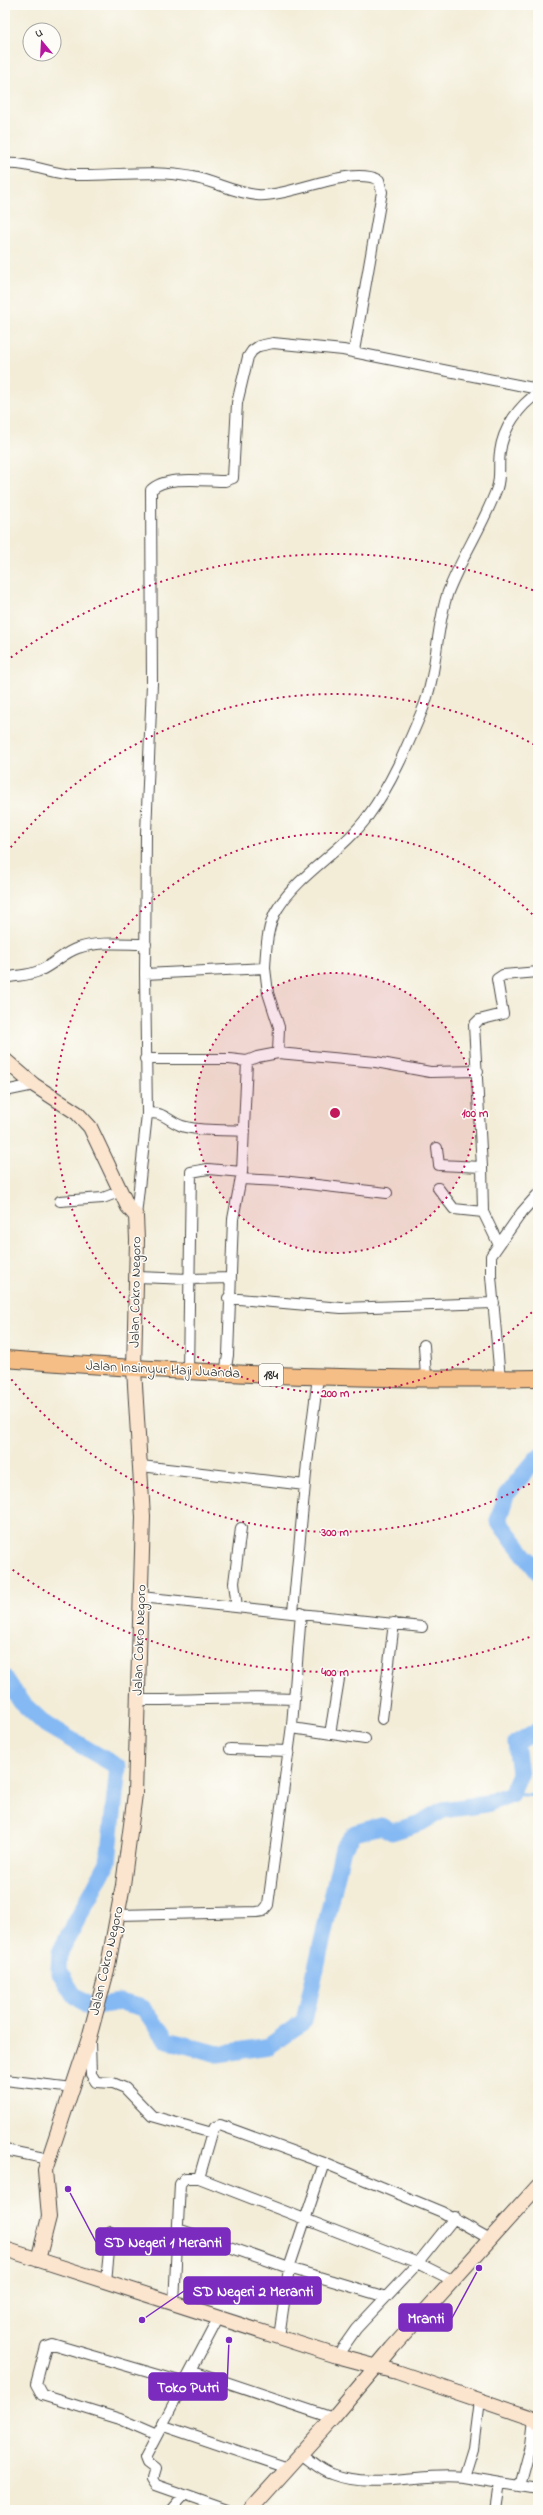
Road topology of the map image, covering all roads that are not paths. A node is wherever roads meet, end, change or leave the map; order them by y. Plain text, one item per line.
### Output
1 (5, 164) edge
2 (354, 351) junction
3 (538, 390) edge
4 (538, 393) edge
5 (146, 944) junction
6 (264, 968) junction
7 (538, 972) edge
8 (145, 974) junction
9 (5, 978) edge
10 (278, 1053) junction
11 (146, 1059) junction
12 (5, 1060) edge
13 (247, 1061) junction
14 (478, 1071) junction
15 (34, 1085) junction
16 (5, 1091) edge
17 (147, 1114) junction
18 (245, 1131) junction
19 (437, 1148) dead end
20 (482, 1167) junction
21 (242, 1176) junction
22 (438, 1188) dead end
23 (121, 1191) junction
24 (387, 1193) dead end
25 (538, 1194) edge
26 (60, 1200) dead end
27 (483, 1212) junction
28 (136, 1216) junction
29 (498, 1243) junction
30 (137, 1277) junction
31 (231, 1278) junction
32 (190, 1279) junction
33 (228, 1298) junction
34 (494, 1303) junction
35 (424, 1345) dead end
36 (5, 1360) edge
37 (134, 1369) junction
38 (188, 1372) junction
39 (225, 1374) junction
40 (318, 1377) junction
41 (426, 1378) junction
42 (500, 1378) junction
43 (538, 1378) edge
44 (141, 1466) junction
45 (305, 1485) junction
46 (242, 1528) dead end
47 (141, 1597) junction
48 (237, 1607) junction
49 (297, 1612) junction
50 (394, 1623) junction
51 (422, 1627) dead end
52 (339, 1679) dead end
53 (294, 1699) junction
54 (138, 1700) junction
55 (382, 1719) dead end
56 (292, 1728) junction
57 (330, 1734) junction
58 (365, 1739) dead end
59 (230, 1749) dead end
60 (289, 1751) junction
61 (118, 1915) junction
62 (89, 2038) junction
63 (5, 2080) edge
64 (73, 2088) junction
65 (212, 2133) junction
66 (5, 2150) edge
67 (48, 2159) junction
68 (324, 2163) junction
69 (198, 2178) junction
70 (538, 2186) edge
71 (455, 2217) junction
72 (306, 2219) junction
73 (178, 2229) junction
74 (111, 2232) dead end
75 (490, 2239) junction
76 (5, 2249) edge
77 (38, 2260) junction
78 (418, 2263) junction
79 (289, 2268) junction
80 (106, 2281) junction
81 (454, 2281) junction
82 (386, 2297) junction
83 (174, 2303) junction
84 (218, 2317) junction
85 (279, 2337) junction
86 (337, 2356) junction
87 (376, 2367) junction
88 (193, 2371) junction
89 (186, 2383) junction
90 (479, 2400) junction
91 (333, 2418) junction
92 (536, 2419) edge
93 (164, 2426) junction
94 (157, 2436) junction
95 (301, 2454) junction
96 (288, 2468) junction
97 (464, 2477) junction
98 (500, 2483) junction
99 (520, 2486) junction
100 (538, 2489) edge
101 (184, 2495) junction
102 (171, 2510) edge
103 (227, 2510) edge
104 (250, 2510) edge
105 (496, 2510) edge

1 - 2 street
2 - 3 street
2 - 5 street
4 - 6 street
5 - 8 street
5 - 9 street
6 - 8 street
6 - 10 street
7 - 14 street
8 - 11 street
10 - 13 street
10 - 14 street
11 - 13 street
11 - 17 street
12 - 15 street, Jalan Cokro Negoro
13 - 18 street
14 - 20 street
15 - 16 street
15 - 23 street, Jalan Cokro Negoro
17 - 18 street
17 - 28 street
18 - 21 street
19 - 20 street
20 - 27 street
21 - 24 street
21 - 31 street
21 - 32 street
22 - 27 street
23 - 26 street
23 - 28 street, Jalan Cokro Negoro
25 - 29 street
27 - 29 street
28 - 30 street, Jalan Cokro Negoro
29 - 34 street
30 - 32 street
30 - 37 street, Jalan Cokro Negoro
31 - 32 street
31 - 33 street
32 - 38 street
33 - 34 street
33 - 39 street
34 - 42 street
35 - 41 street
36 - 37 main road, Jalan Insinyur Haji Juanda / 184
37 - 38 main road, Jalan Insinyur Haji Juanda / 184
37 - 44 street, Jalan Cokro Negoro
38 - 39 main road, Jalan Insinyur Haji Juanda / 184
39 - 40 main road, Jalan Insinyur Haji Juanda / 184
40 - 41 main road, Jalan Insinyur Haji Juanda / 184
40 - 45 street
41 - 42 main road, Jalan Insinyur Haji Juanda / 184
42 - 43 main road, Jalan Insinyur Haji Juanda / 184
44 - 45 street
44 - 47 street, Jalan Cokro Negoro
45 - 49 street
46 - 48 street
47 - 48 street
47 - 54 street, Jalan Cokro Negoro
48 - 49 street
49 - 50 street
49 - 53 street
50 - 51 street
50 - 55 street
52 - 57 street
53 - 54 street
53 - 56 street
54 - 61 street, Jalan Cokro Negoro
56 - 57 street
56 - 60 street
57 - 58 street
59 - 60 street
60 - 61 street
61 - 62 street, Jalan Cokro Negoro
62 - 64 street, Jalan Cokro Negoro
62 - 65 street
63 - 64 street
64 - 67 street, Jalan Cokro Negoro
65 - 68 street
65 - 69 street
66 - 67 street
67 - 77 street, Jalan Cokro Negoro
68 - 71 street
68 - 72 street
69 - 72 street
69 - 73 street
70 - 75 street
71 - 75 street
71 - 78 street
72 - 78 street
72 - 79 street
73 - 79 street
73 - 83 street
74 - 80 street
75 - 81 street
76 - 77 street
77 - 80 street
78 - 81 street
78 - 82 street
79 - 82 street
79 - 85 street
80 - 83 street
81 - 87 street
82 - 86 street
83 - 84 street
84 - 85 street
84 - 88 street
85 - 86 street
86 - 87 street
87 - 90 street
87 - 91 street
88 - 89 street
88 - 91 street
89 - 93 street
89 - 94 street
90 - 92 street
90 - 97 street
91 - 95 street
92 - 99 street
93 - 94 street
93 - 96 street
94 - 101 street
95 - 96 street
95 - 97 street
96 - 104 street
97 - 98 street
98 - 99 street
98 - 105 street
99 - 100 street
101 - 102 street
101 - 103 street

